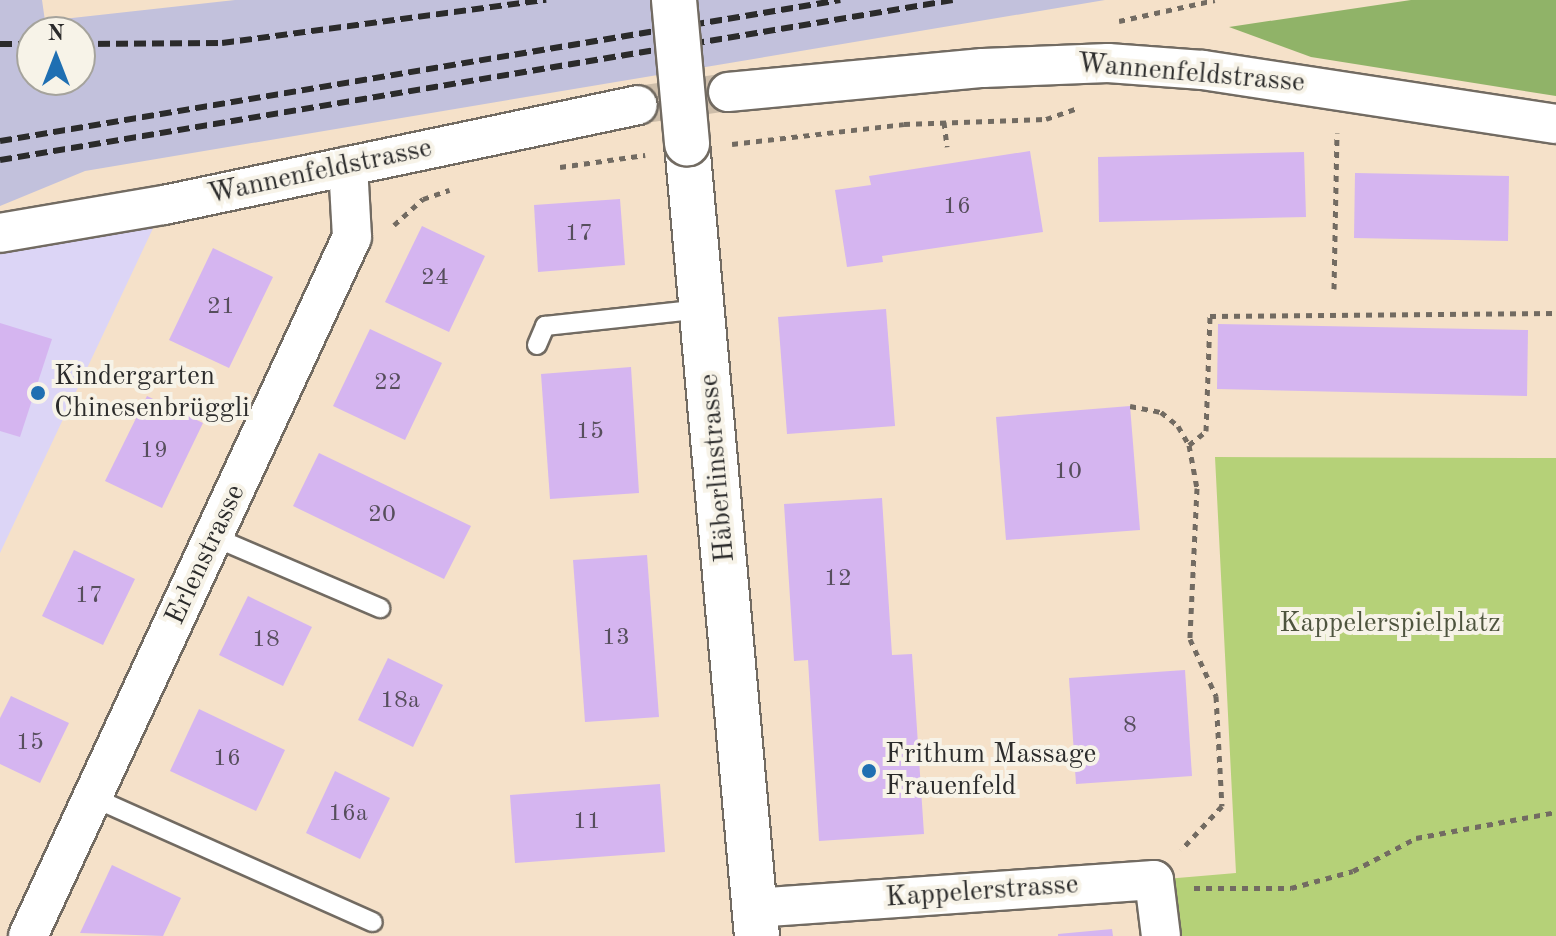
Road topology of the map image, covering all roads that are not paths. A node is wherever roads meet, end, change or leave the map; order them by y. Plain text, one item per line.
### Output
1 (674, 0) edge
2 (728, 92) tunnel mouth
3 (638, 105) tunnel mouth
4 (1556, 124) edge
5 (348, 166) junction
6 (0, 233) edge
7 (705, 309) junction
8 (537, 345) dead end
9 (214, 537) junction
10 (380, 608) dead end
11 (94, 798) junction
12 (373, 922) dead end
13 (756, 922) edge
14 (28, 936) edge
15 (1161, 936) edge

1 - 7 street, Häberlinstrasse, bridge
2 - 4 street, Wannenfeldstrasse
3 - 5 street, Wannenfeldstrasse
5 - 6 street, Wannenfeldstrasse
5 - 9 street, Erlenstrasse
7 - 8 lane
7 - 13 street, Häberlinstrasse
9 - 10 lane
9 - 11 street, Erlenstrasse
11 - 12 lane
11 - 14 street, Erlenstrasse
13 - 15 street, Kappelerstrasse

